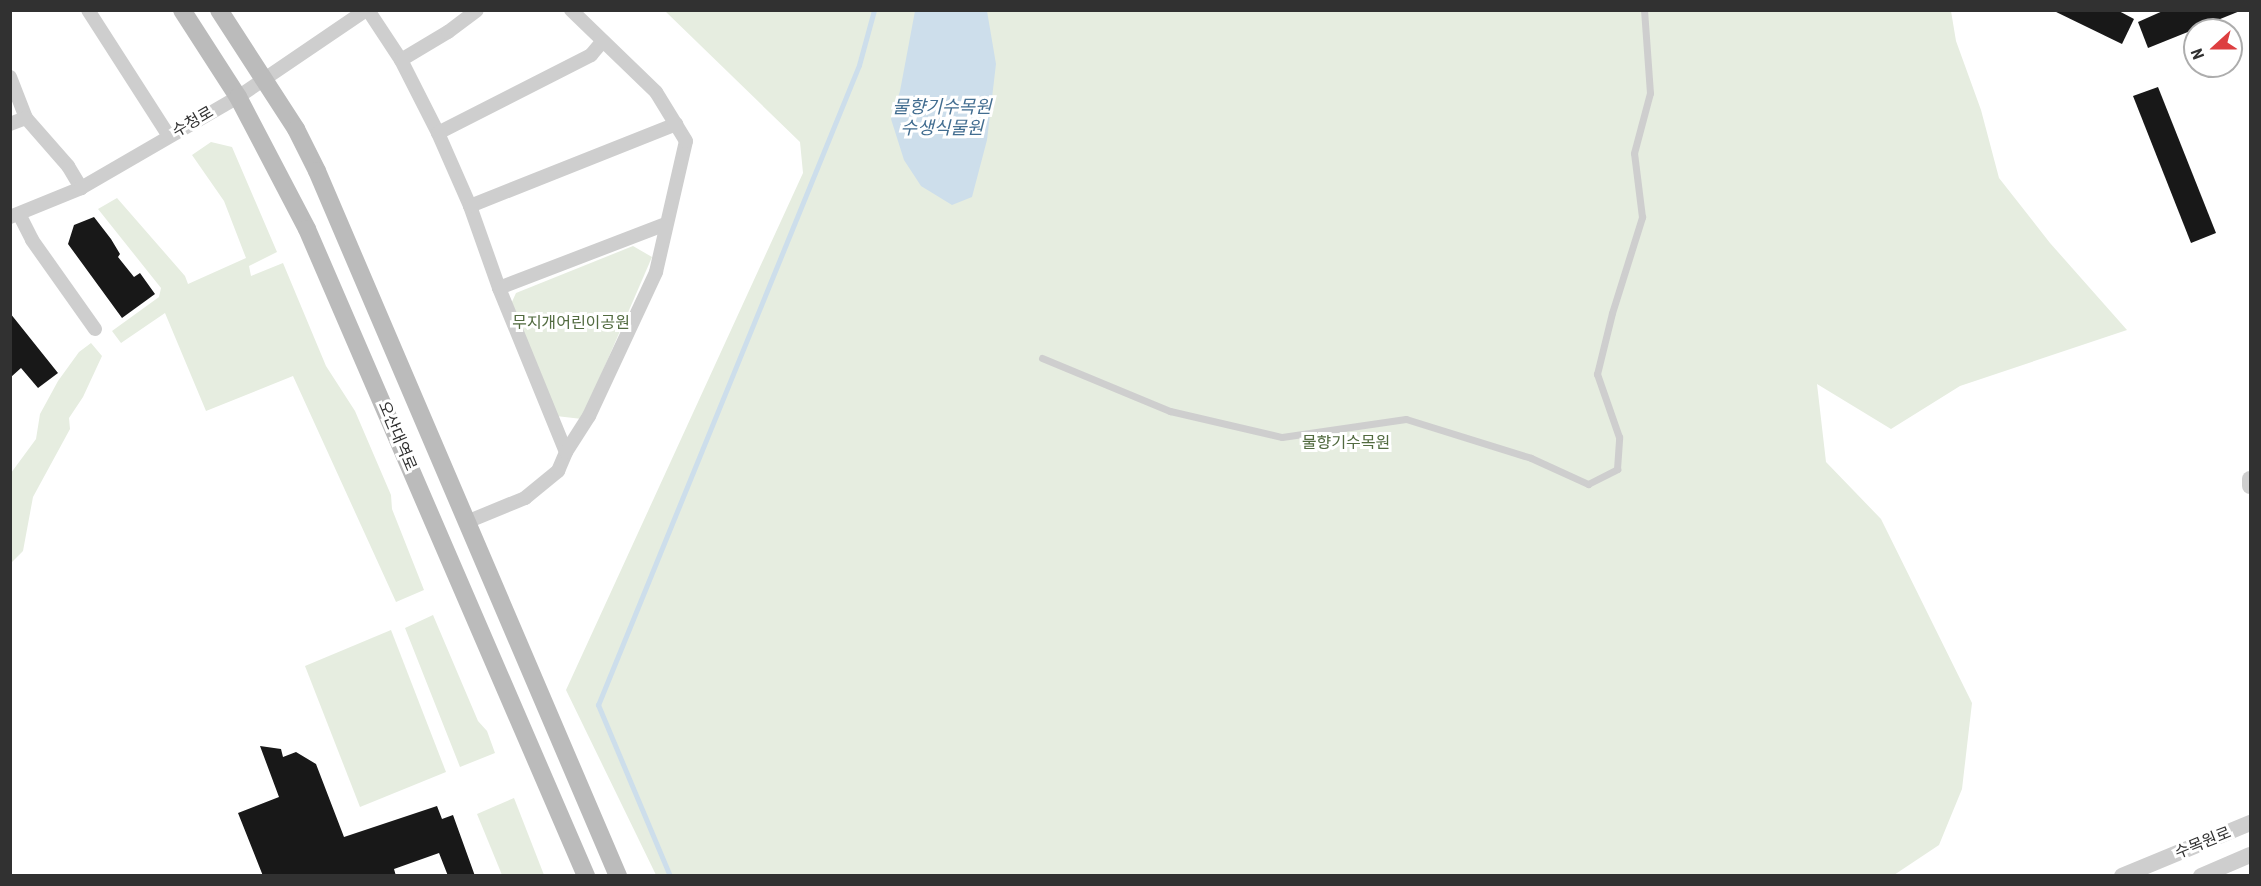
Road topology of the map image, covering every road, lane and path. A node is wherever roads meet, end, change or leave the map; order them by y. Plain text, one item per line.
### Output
1 (88, 10) edge
2 (182, 10) edge
3 (219, 10) edge
4 (367, 10) edge
5 (477, 10) edge
6 (571, 10) edge
7 (1644, 10) edge
8 (603, 42) junction
9 (400, 60) junction
10 (10, 77) edge
11 (264, 79) junction
12 (238, 97) junction
13 (26, 118) junction
14 (10, 124) edge
15 (676, 124) junction
16 (438, 133) junction
17 (169, 136) junction
18 (81, 188) junction
19 (470, 206) junction
20 (15, 216) edge
21 (666, 225) junction
22 (499, 288) junction
23 (95, 329) dead end
24 (1042, 358) dead end
25 (566, 452) junction
26 (2250, 479) edge
27 (2250, 486) edge
28 (468, 521) junction
29 (2250, 823) edge
30 (2250, 855) edge
31 (586, 876) edge
32 (618, 876) edge
33 (2122, 876) edge
34 (2201, 876) edge

1 - 17 street
2 - 12 main road, 오산대역로
3 - 11 main road, 오산대역로
4 - 9 street
4 - 11 street, 수청로
5 - 9 street
6 - 8 street
7 - 24 lane
8 - 15 street
8 - 16 street
9 - 16 street
10 - 13 street
11 - 12 street, 수청로
11 - 28 main road, 오산대역로
12 - 17 street, 수청로
12 - 31 main road, 오산대역로
13 - 14 street
13 - 18 street
15 - 19 street
15 - 21 street
16 - 19 street
17 - 18 street, 수청로
18 - 20 street, 수청로
19 - 22 street
20 - 23 street
21 - 22 street
21 - 25 street
22 - 25 street
25 - 28 street
26 - 27 street
28 - 32 main road, 오산대역로
29 - 33 street, 수목원로
30 - 34 street, 수목원로

